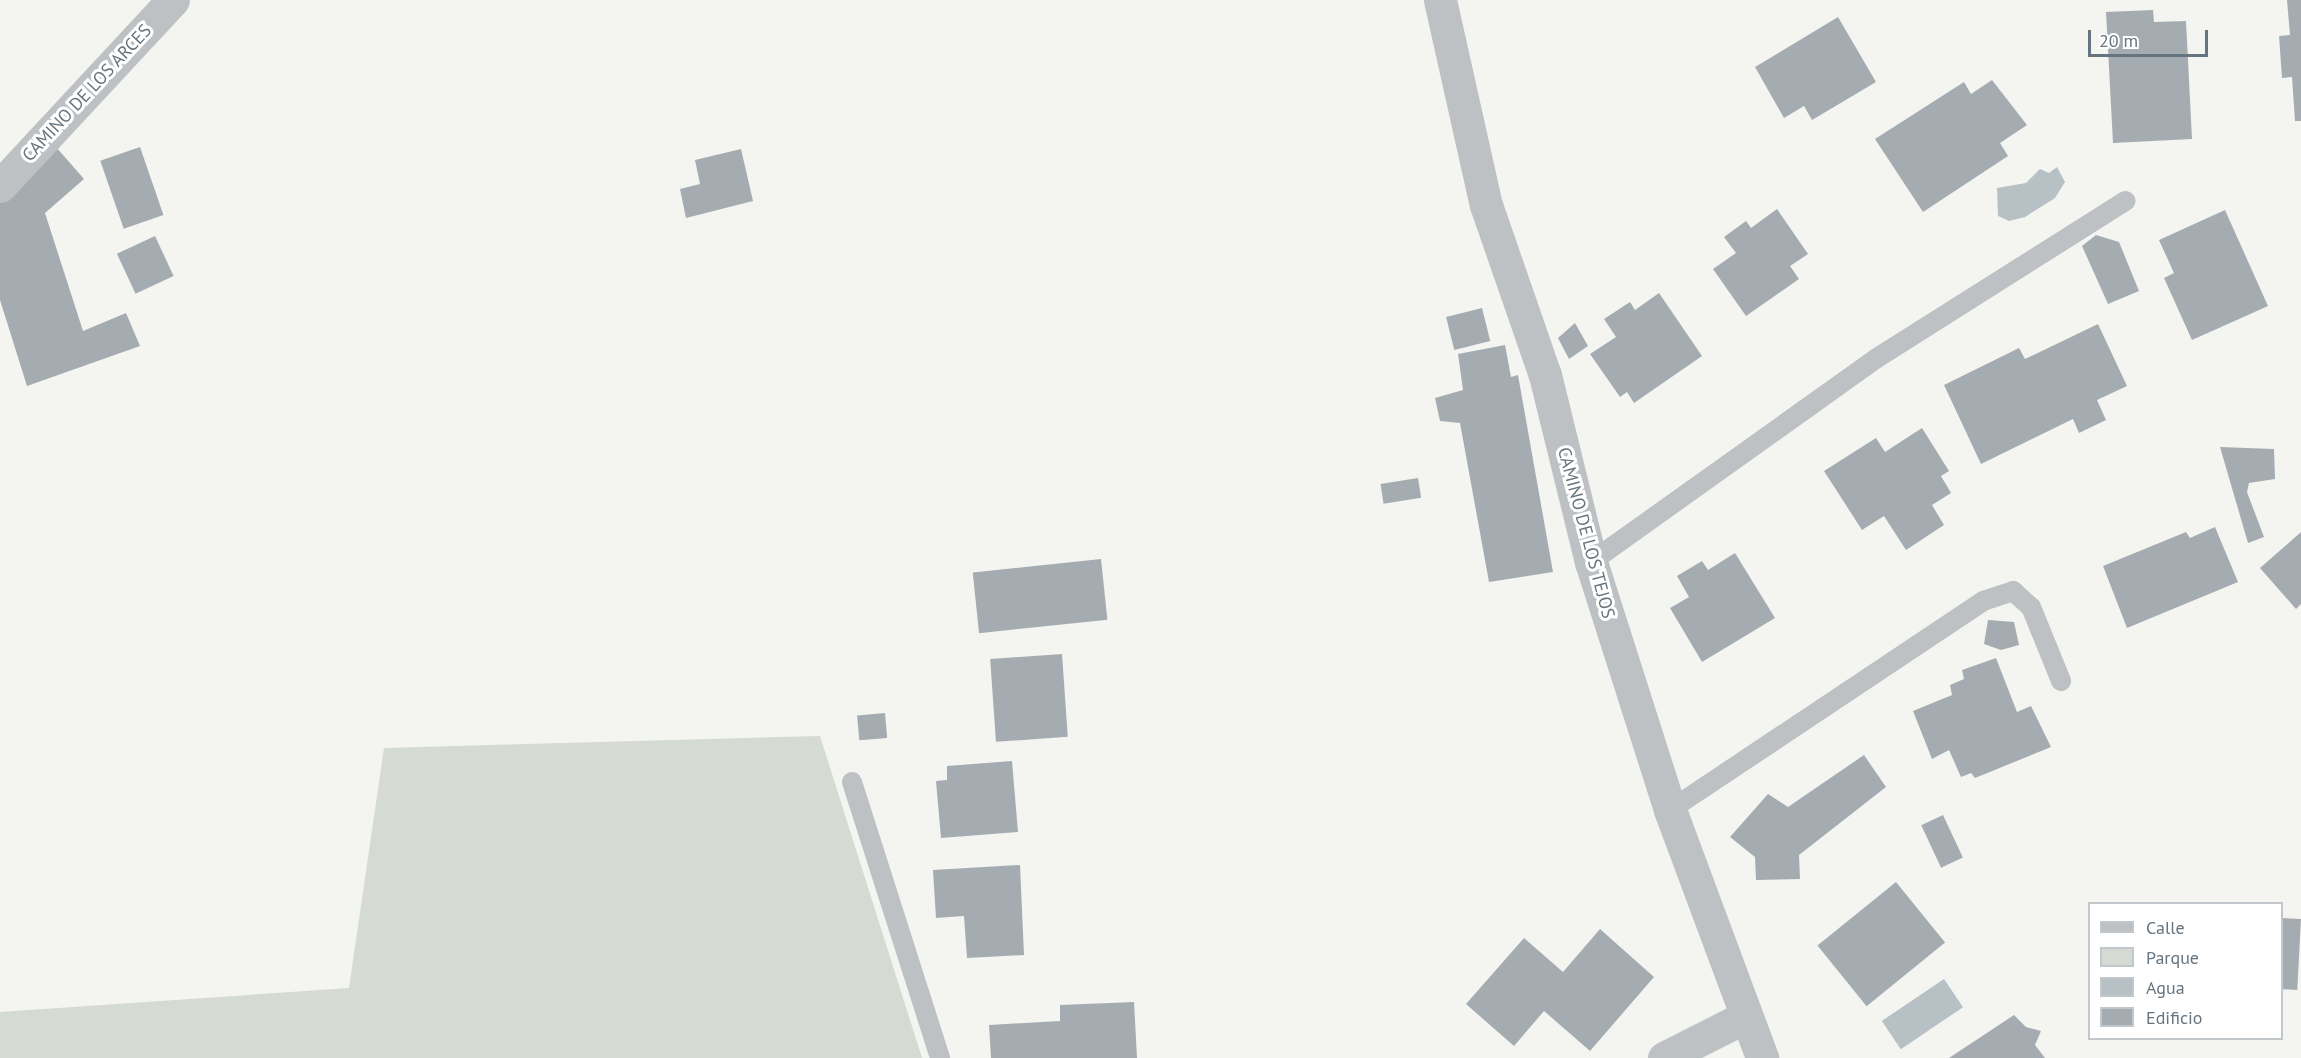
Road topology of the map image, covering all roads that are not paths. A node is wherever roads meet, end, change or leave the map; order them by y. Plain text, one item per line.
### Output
1 (173, 0) edge
2 (1440, 0) edge
3 (0, 186) edge
4 (2125, 201) dead end
5 (1591, 562) junction
6 (2061, 681) dead end
7 (852, 782) dead end
8 (1670, 810) junction
9 (1743, 1018) junction
10 (940, 1058) edge
11 (1664, 1058) edge
12 (1762, 1058) edge

1 - 3 street, CAMINO DE LOS ARCES
2 - 5 street, CAMINO DE LOS TEJOS
4 - 5 lane
5 - 8 street, CAMINO DE LOS TEJOS
6 - 8 lane
7 - 10 lane
8 - 9 street, CAMINO DE LOS TEJOS
9 - 11 street
9 - 12 street, CAMINO DE LOS TEJOS

